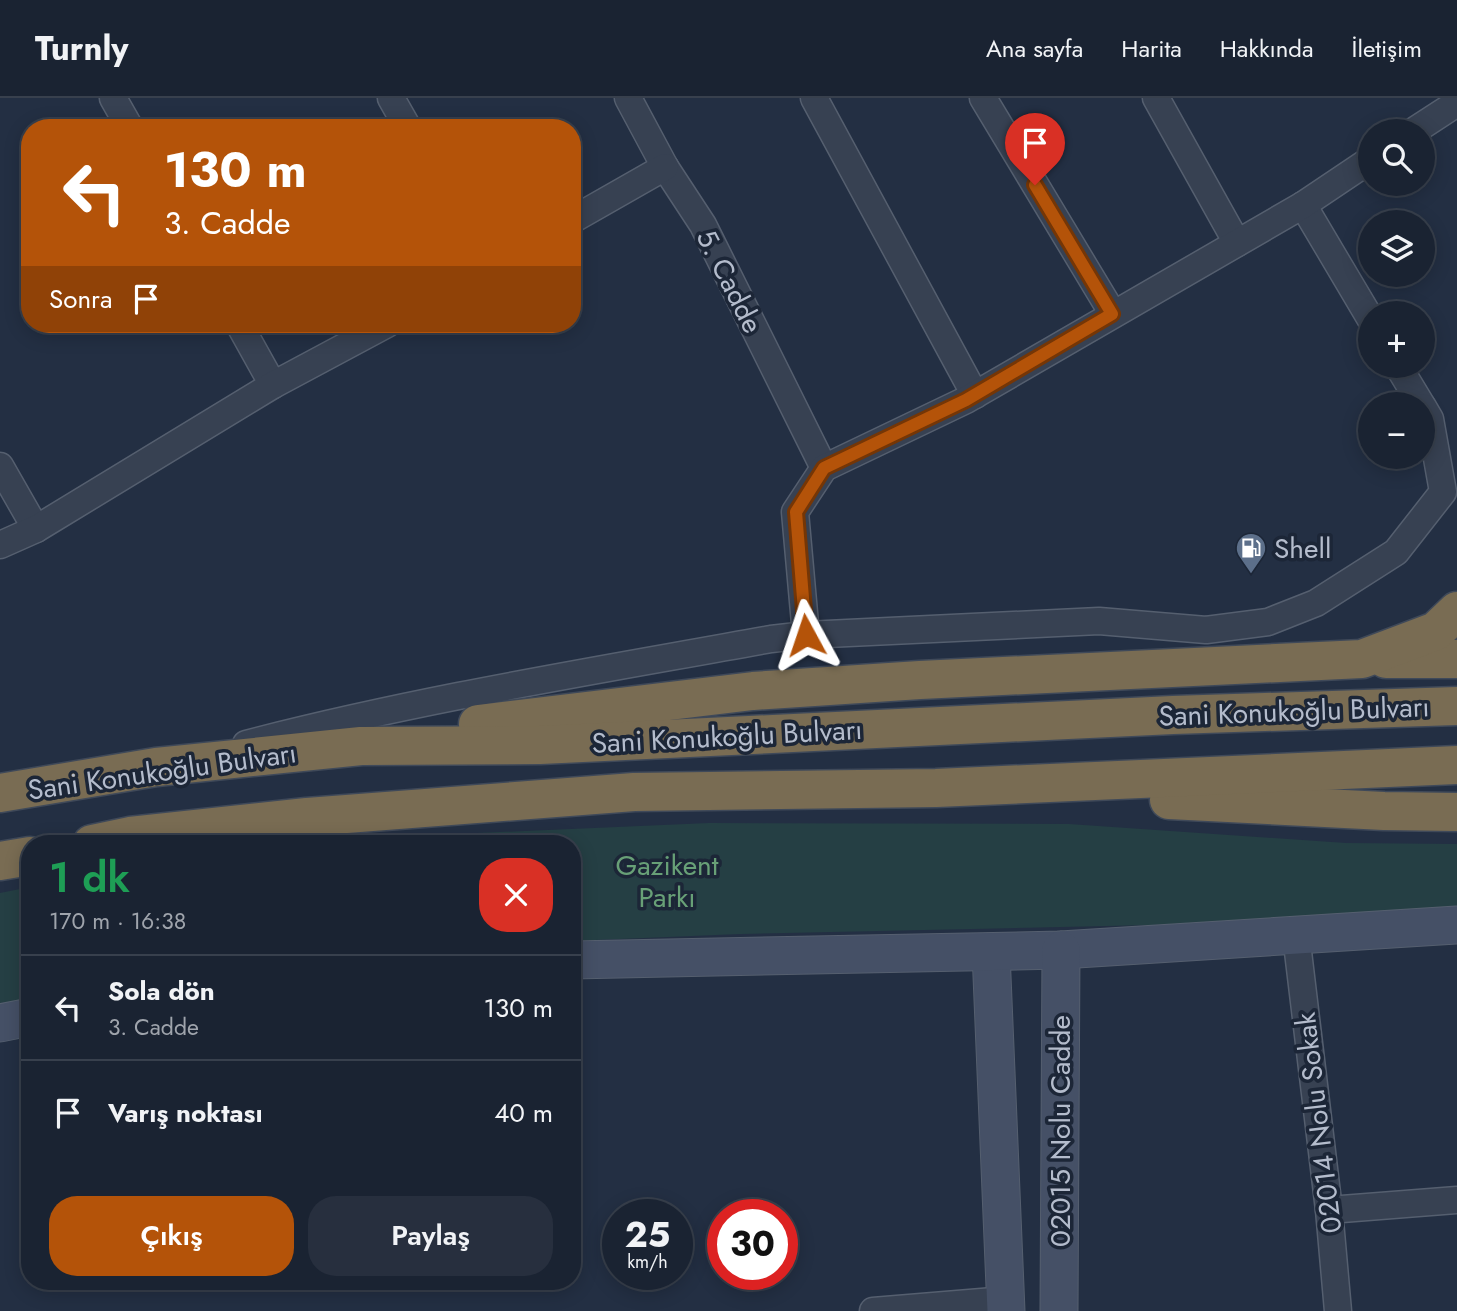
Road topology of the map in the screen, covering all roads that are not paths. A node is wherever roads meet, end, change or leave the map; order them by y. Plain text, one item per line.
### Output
1 (113, 98) edge
2 (391, 98) edge
3 (628, 98) edge
4 (814, 98) edge
5 (983, 98) edge
6 (1156, 98) edge
7 (1457, 103) edge
8 (125, 119) edge
9 (403, 119) edge
10 (1432, 119) edge
11 (665, 167) junction
12 (1358, 168) edge
13 (1303, 205) junction
14 (581, 215) edge
15 (1237, 243) junction
16 (1360, 301) edge
17 (1112, 314) junction
18 (244, 333) edge
19 (370, 333) edge
20 (274, 385) junction
21 (975, 395) junction
22 (1435, 447) edge
23 (0, 466) edge
24 (824, 468) junction
25 (36, 529) junction
26 (0, 545) edge
27 (1457, 611) edge
28 (806, 635) junction
29 (1362, 659) junction
30 (1457, 659) edge
31 (1457, 706) edge
32 (361, 746) junction
33 (1457, 765) edge
34 (156, 767) junction
35 (936, 788) junction
36 (0, 793) edge
37 (1457, 805) edge
38 (1384, 811) junction
39 (1457, 812) edge
40 (139, 835) edge
41 (21, 858) edge
42 (0, 862) edge
43 (1457, 925) edge
44 (1296, 935) junction
45 (1060, 950) junction
46 (991, 952) junction
47 (581, 960) edge
48 (21, 1019) edge
49 (0, 1023) edge
50 (1457, 1200) edge
51 (1329, 1210) junction
52 (1006, 1305) edge
53 (873, 1311) edge
54 (1059, 1311) edge
55 (1338, 1311) edge

1 - 8 street
2 - 9 street
3 - 11 street, 5. Cadde
4 - 21 street
5 - 17 street
6 - 15 street
7 - 10 street
11 - 14 street
11 - 24 street, 5. Cadde
12 - 13 street
13 - 15 street
13 - 16 street
15 - 17 street
17 - 21 street
18 - 20 street
19 - 20 street
20 - 25 street
21 - 24 street
22 - 28 street
23 - 25 street
24 - 28 street
25 - 26 street
27 - 29 highway
28 - 34 street
29 - 30 highway
29 - 32 highway
31 - 32 highway, Sani Konukoğlu Bulvarı
32 - 34 highway, Sani Konukoğlu Bulvarı
33 - 35 highway, Sani Konukoğlu Bulvarı
34 - 36 highway, Sani Konukoğlu Bulvarı
35 - 38 highway
35 - 40 highway, Sani Konukoğlu Bulvarı
37 - 38 highway
38 - 39 highway
41 - 42 highway
43 - 44 street
44 - 45 street
44 - 51 street, 02014 Nolu Sokak
45 - 46 street
45 - 54 street, 02015 Nolu Cadde
46 - 47 street
46 - 52 street, 02015 Nolu Cadde
48 - 49 street
50 - 51 street
51 - 55 street, 02014 Nolu Sokak
52 - 53 street

